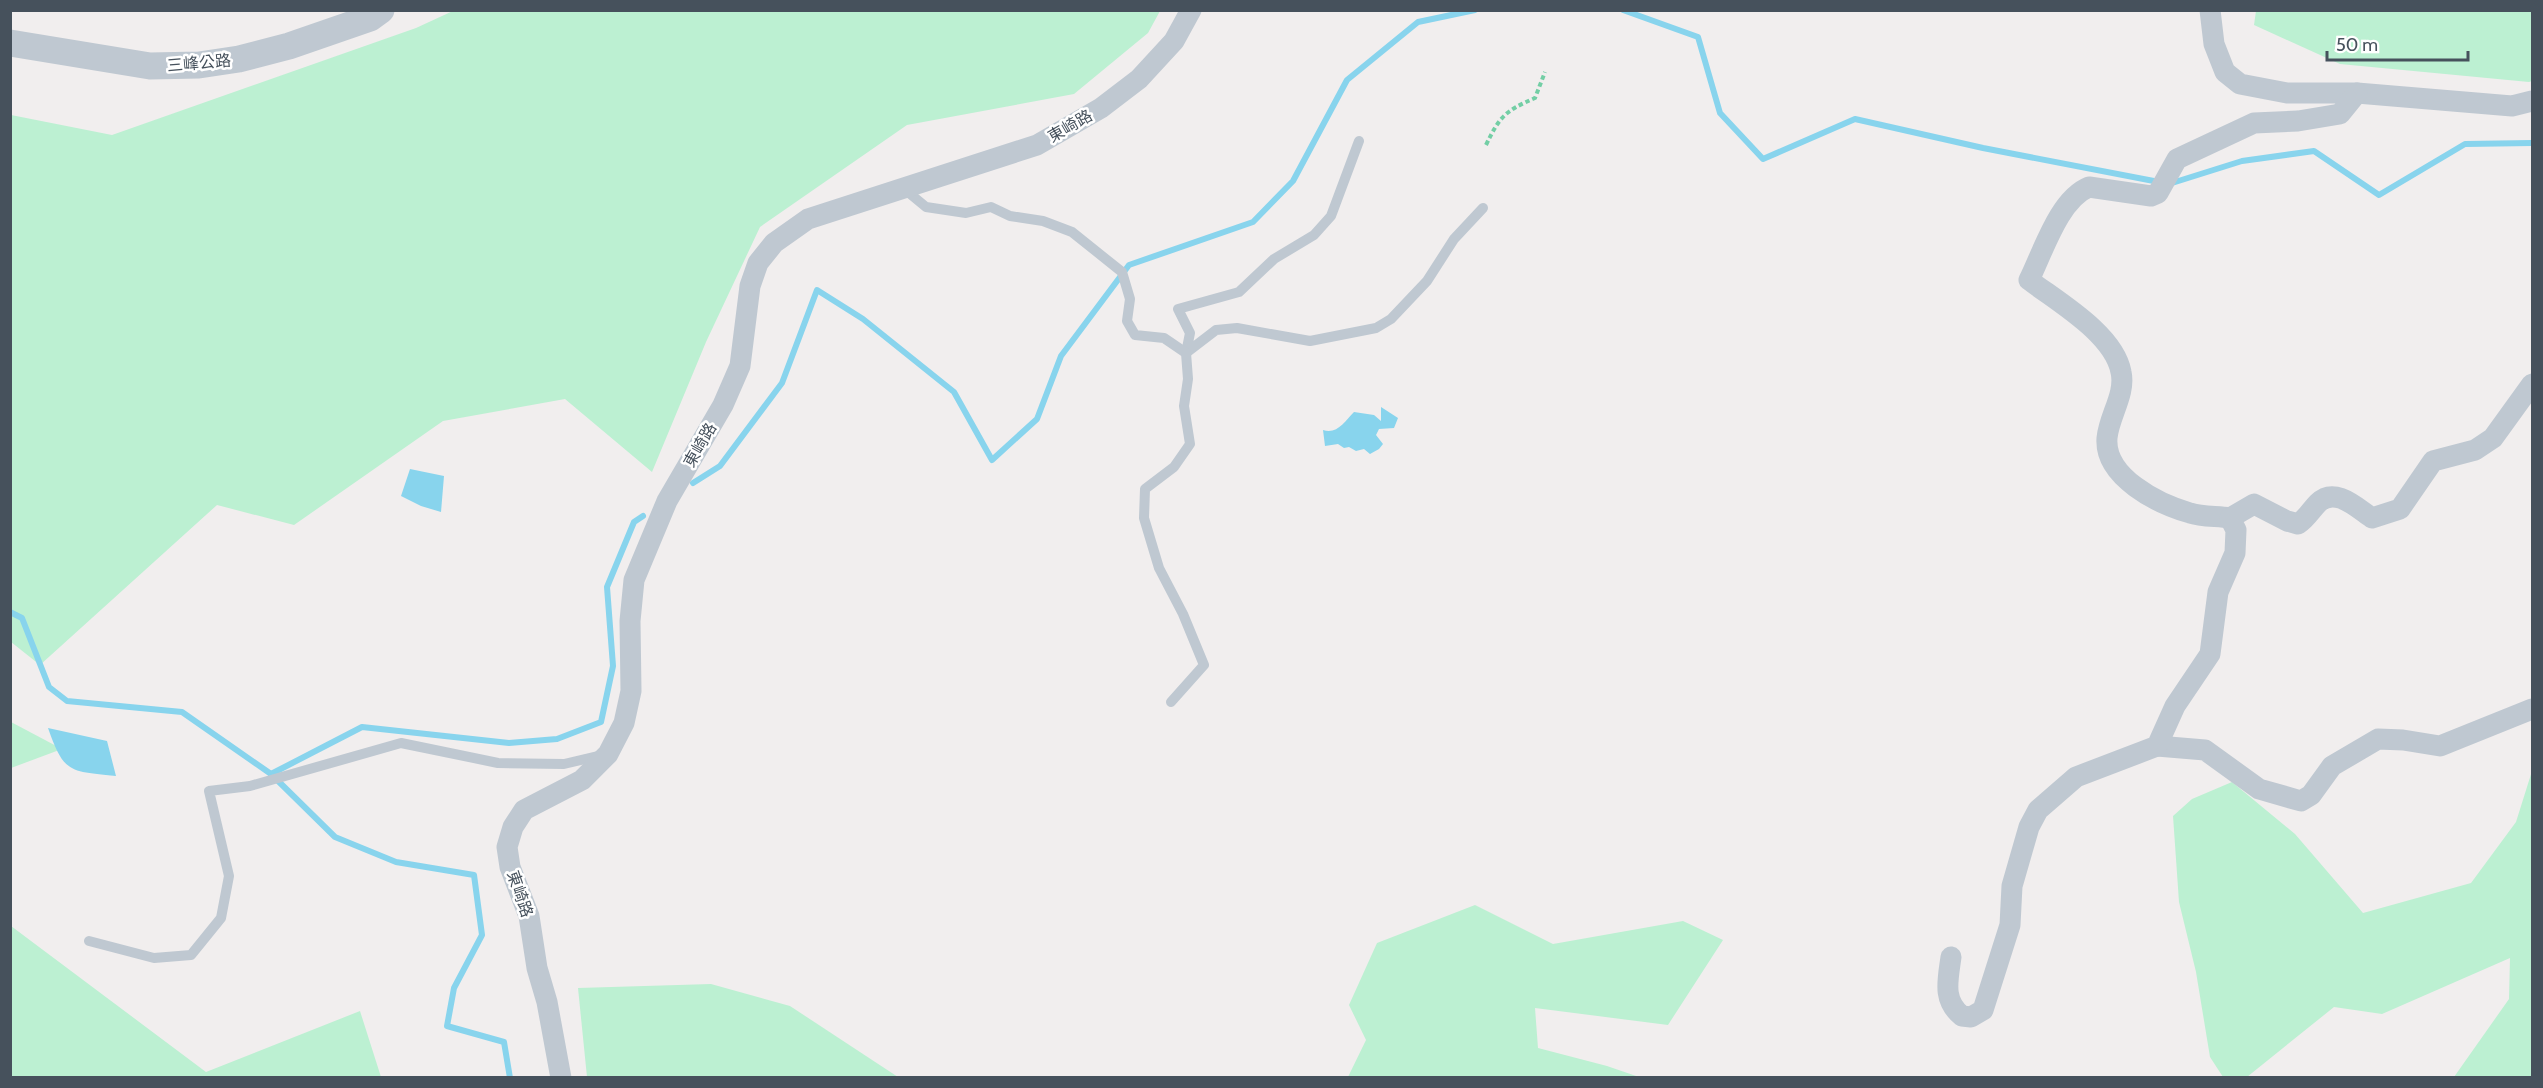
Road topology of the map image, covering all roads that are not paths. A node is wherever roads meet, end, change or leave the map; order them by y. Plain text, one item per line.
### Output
1 (381, 10) edge
2 (1191, 10) edge
3 (2210, 10) edge
4 (10, 43) edge
5 (2357, 93) junction
6 (2532, 100) edge
7 (1359, 141) dead end
8 (902, 187) junction
9 (1483, 208) dead end
10 (1186, 353) junction
11 (2532, 384) edge
12 (2230, 518) junction
13 (1172, 702) dead end
14 (2532, 709) edge
15 (2157, 746) junction
16 (608, 754) junction
17 (89, 941) dead end
18 (1951, 957) dead end
19 (561, 1077) edge

1 - 4 street, 三峰公路
2 - 8 street, 東崎路
3 - 5 street
5 - 6 street
5 - 12 street
7 - 10 lane
8 - 10 lane
8 - 16 street, 東崎路
9 - 10 lane
10 - 13 lane
11 - 12 street
12 - 15 street
14 - 15 street
15 - 18 street
16 - 17 lane
16 - 19 street, 東崎路

